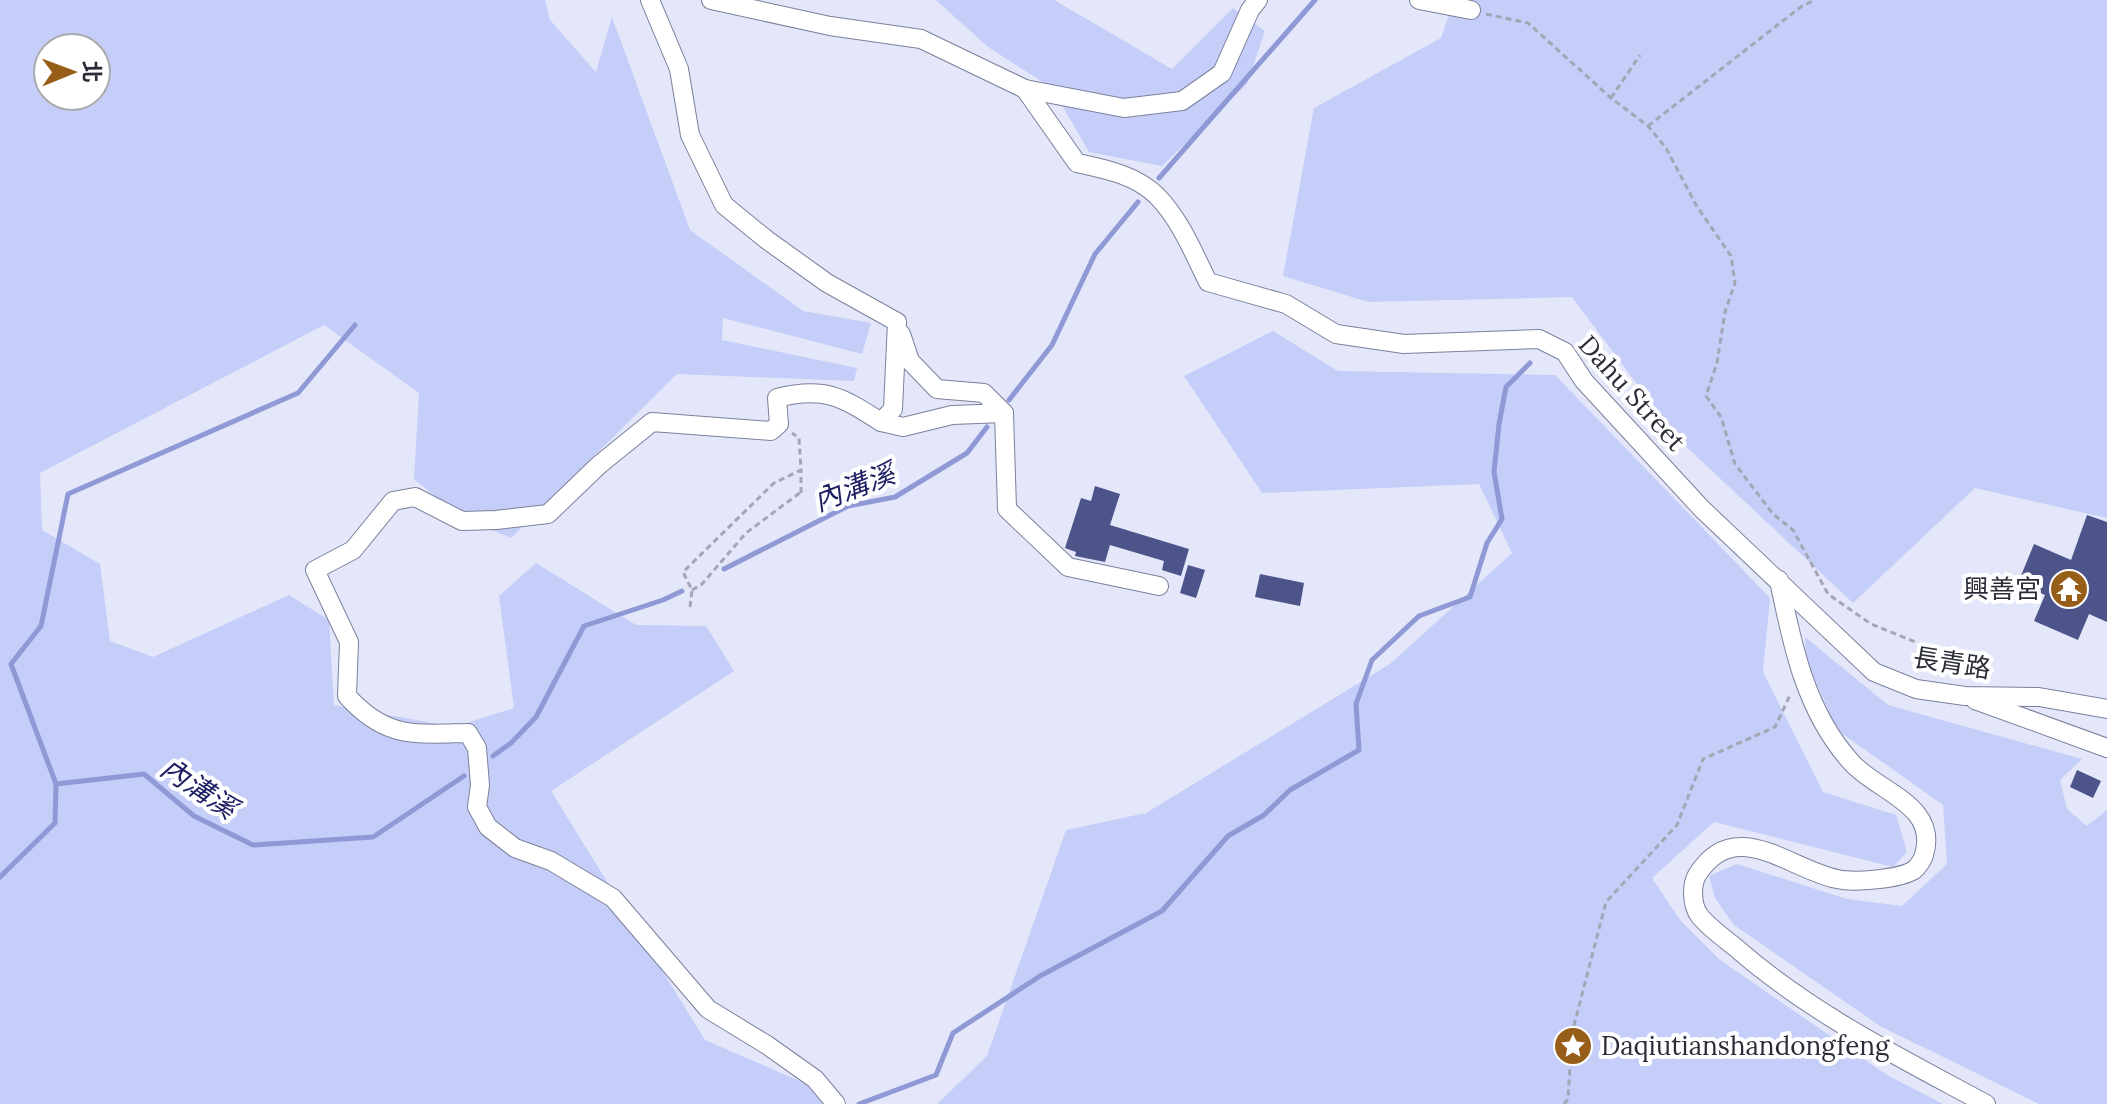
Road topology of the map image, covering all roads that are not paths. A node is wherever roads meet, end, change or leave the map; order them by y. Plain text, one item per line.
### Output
1 (650, 0) edge
2 (711, 0) edge
3 (1258, 0) edge
4 (1419, 0) edge
5 (1471, 10) road end
6 (1025, 89) junction
7 (897, 322) junction
8 (1004, 413) junction
9 (881, 422) junction
10 (1779, 580) junction
11 (1159, 586) dead end
12 (1965, 696) junction
13 (2107, 709) edge
14 (2107, 748) edge
15 (836, 1104) edge
16 (1986, 1104) edge

1 - 7 street
2 - 6 street, Dahu Street
3 - 6 street
4 - 5 street
6 - 10 street, Dahu Street
7 - 8 street
7 - 9 street
8 - 9 street
8 - 11 street
9 - 15 street
10 - 12 street, 長青路
10 - 16 street
12 - 13 street, 長青路
12 - 14 street

